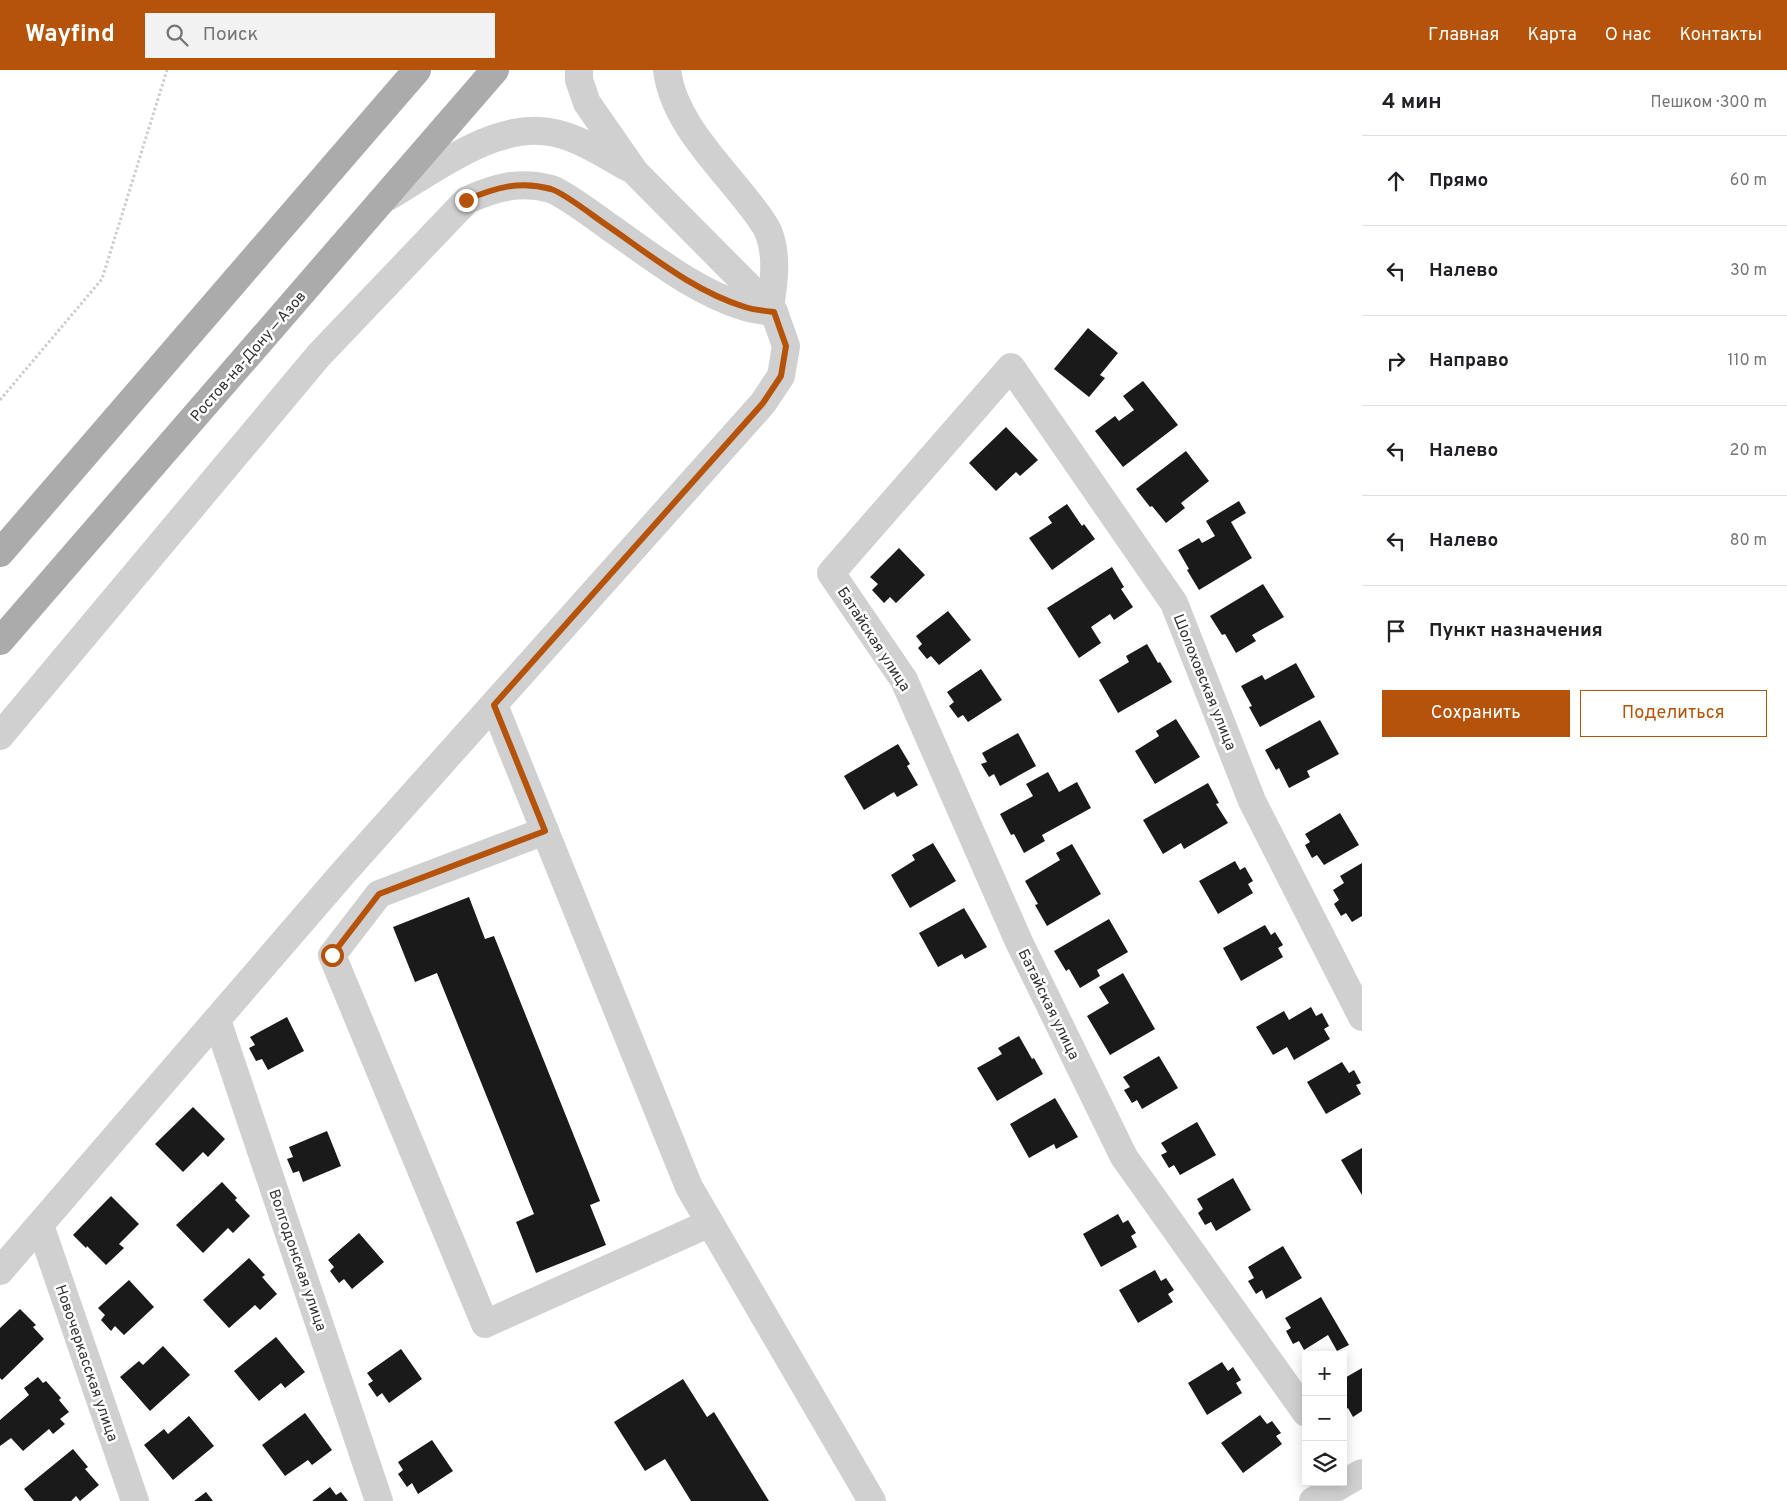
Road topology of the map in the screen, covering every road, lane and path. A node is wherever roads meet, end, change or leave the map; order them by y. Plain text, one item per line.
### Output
1 (167, 70) edge
2 (417, 70) edge
3 (495, 70) edge
4 (579, 70) edge
5 (667, 70) edge
6 (635, 172) junction
7 (383, 200) junction
8 (772, 310) junction
9 (0, 400) edge
10 (0, 552) edge
11 (831, 573) joint
12 (0, 641) edge
13 (494, 705) junction
14 (0, 736) edge
15 (545, 831) junction
16 (1362, 1017) edge
17 (217, 1020) junction
18 (710, 1223) junction
19 (40, 1225) junction
20 (0, 1271) edge
21 (1302, 1407) edge
22 (1353, 1471) edge
23 (135, 1501) edge
24 (379, 1501) edge
25 (872, 1501) edge
26 (1313, 1501) edge

1 - 9 path
2 - 10 main road
3 - 7 main road, Ростов-на-Дону — Азов
4 - 6 street
5 - 8 street
6 - 7 street
6 - 8 street
7 - 12 main road, Ростов-на-Дону — Азов
8 - 13 street
8 - 14 street
11 - 16 street, Шолоховская улица
11 - 21 street, Батайская улица
13 - 15 street
13 - 17 street
15 - 18 street
15 - 18 street
17 - 19 street
17 - 24 street, Волгодонская улица
18 - 25 street
19 - 20 street
19 - 23 street, Новочеркасская улица
22 - 26 street

